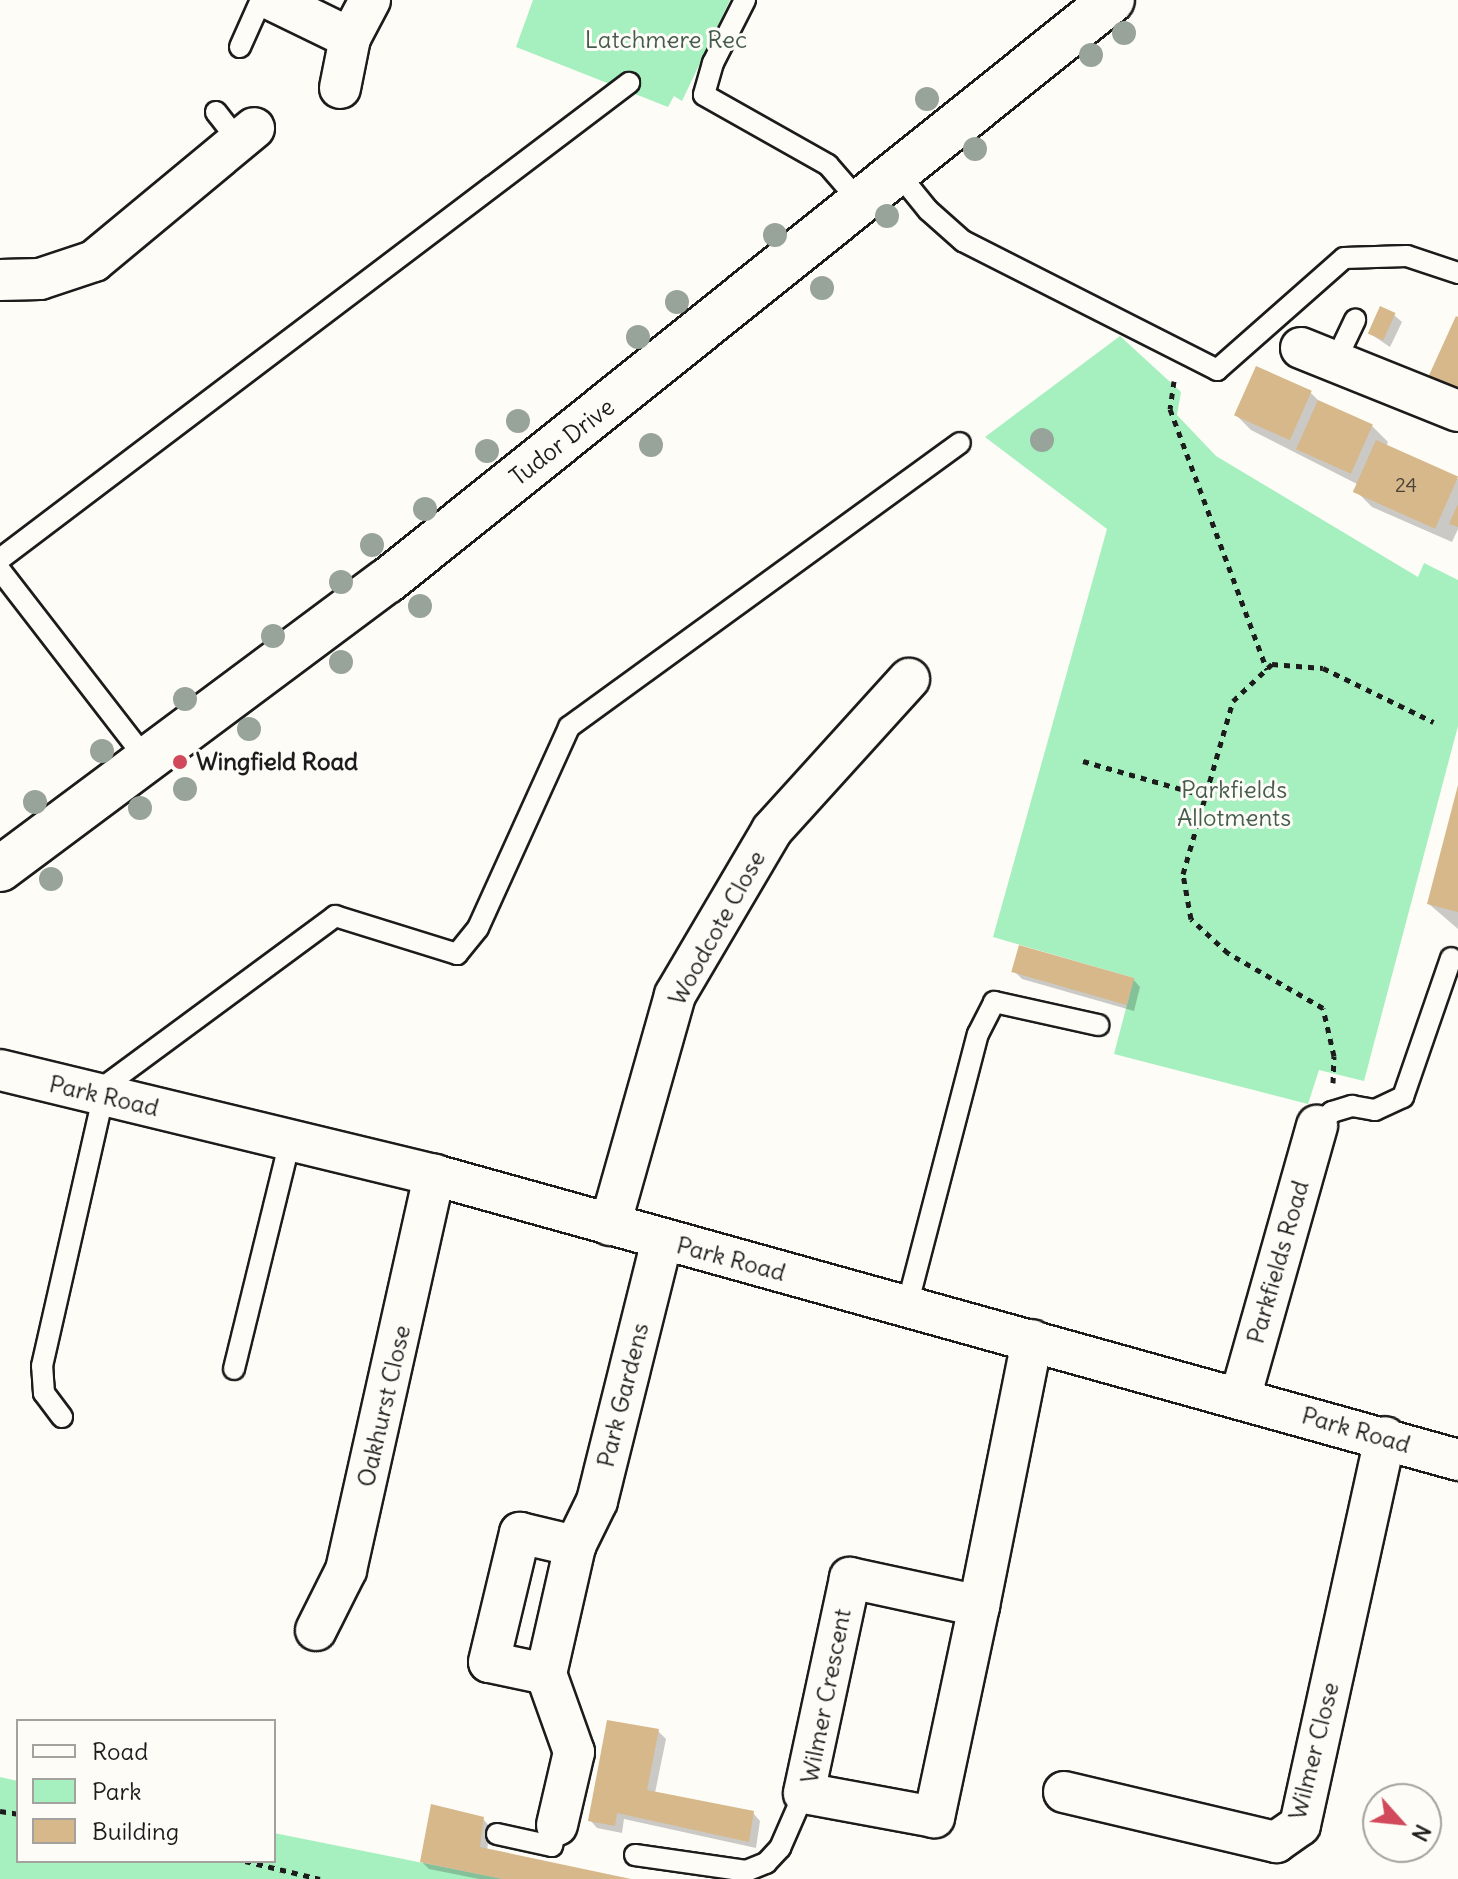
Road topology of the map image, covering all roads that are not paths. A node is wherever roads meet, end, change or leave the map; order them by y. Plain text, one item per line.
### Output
1 (261, 0) edge
2 (272, 0) edge
3 (370, 0) edge
4 (745, 0) edge
5 (1112, 0) edge
6 (350, 38) junction
7 (240, 47) dead end
8 (629, 83) dead end
9 (340, 88) dead end
10 (236, 127) dead end
11 (898, 173) junction
12 (860, 202) junction
13 (1458, 273) edge
14 (0, 280) edge
15 (1355, 320) dead end
16 (1318, 355) joint
17 (1458, 411) edge
18 (960, 443) dead end
19 (0, 559) edge
20 (0, 570) edge
21 (909, 679) dead end
22 (147, 760) junction
23 (0, 869) edge
24 (1451, 958) dead end
25 (1098, 1025) dead end
26 (0, 1070) edge
27 (98, 1096) junction
28 (1324, 1119) joint
29 (291, 1137) junction
30 (434, 1175) junction
31 (610, 1225) junction
32 (662, 1240) junction
33 (907, 1306) junction
34 (1032, 1340) junction
35 (234, 1369) dead end
36 (1240, 1398) junction
37 (62, 1417) dead end
38 (1385, 1437) junction
39 (1458, 1460) edge
40 (575, 1546) junction
41 (979, 1606) junction
42 (316, 1630) dead end
43 (546, 1674) junction
44 (1064, 1792) dead end
45 (804, 1793) junction
46 (557, 1825) joint
47 (497, 1834) dead end
48 (635, 1855) dead end

1 - 7 lane
2 - 6 street
3 - 6 street
4 - 12 lane
5 - 11 street, Tudor Drive
6 - 9 street
8 - 19 lane
10 - 14 street
11 - 12 street, Tudor Drive
11 - 13 lane
12 - 22 street, Tudor Drive
15 - 16 lane
16 - 17 street
18 - 27 lane
20 - 22 lane
21 - 31 street, Woodcote Close
22 - 23 street, Tudor Drive
24 - 28 lane
25 - 33 lane
26 - 27 street, Park Road
27 - 29 street, Park Road
27 - 37 lane
28 - 36 street, Parkfields Road
29 - 30 street, Park Road
29 - 35 lane
30 - 31 street, Park Road
30 - 42 street, Oakhurst Close
31 - 32 street, Park Road
32 - 33 street, Park Road
32 - 40 street, Park Gardens
33 - 34 street, Park Road
34 - 36 street, Park Road
34 - 41 street, Wilmer Crescent
36 - 38 street, Park Road
38 - 39 street, Park Road
38 - 44 street, Wilmer Close
40 - 43 street, Park Gardens
40 - 43 street
41 - 45 street, Wilmer Crescent
41 - 45 street, Wilmer Crescent
43 - 46 street
45 - 48 lane
46 - 47 lane

